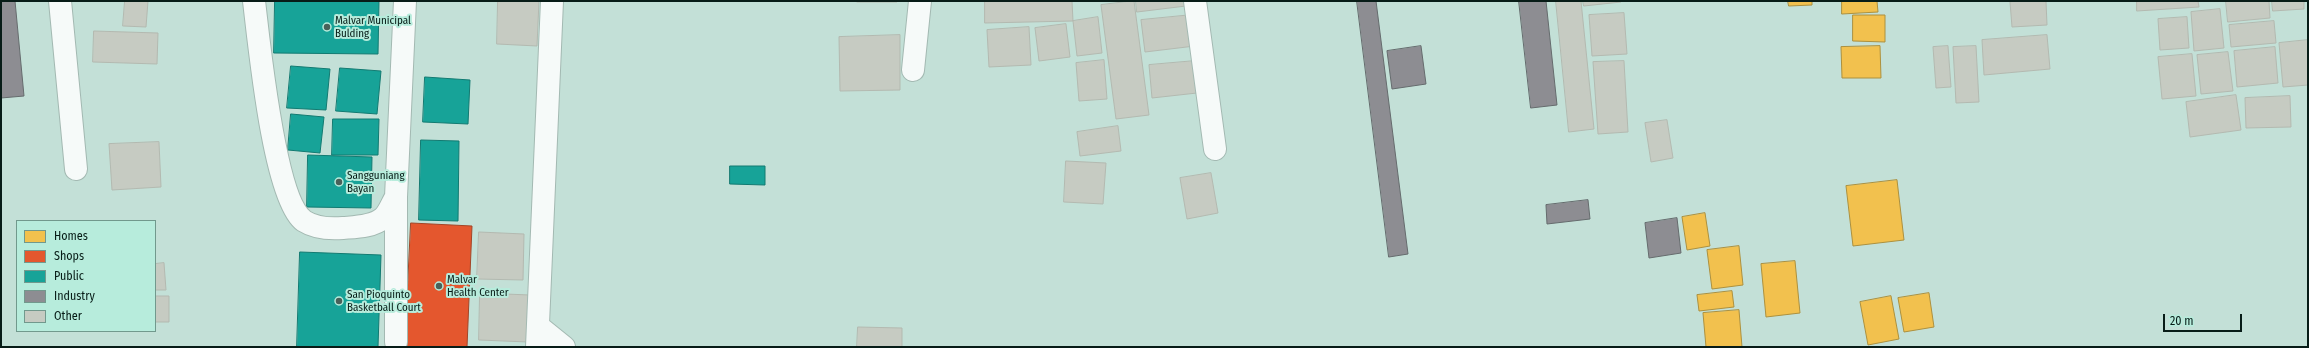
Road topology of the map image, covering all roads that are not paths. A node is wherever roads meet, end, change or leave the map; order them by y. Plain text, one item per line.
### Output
1 (60, 1) edge
2 (254, 1) edge
3 (405, 1) edge
4 (552, 1) edge
5 (920, 1) edge
6 (1195, 1) edge
7 (913, 70) dead end
8 (1215, 149) dead end
9 (76, 169) dead end
10 (396, 197) junction
11 (537, 337) edge
12 (396, 342) dead end
13 (564, 347) edge

1 - 9 street
2 - 10 street
3 - 10 street
4 - 11 street
5 - 7 street
6 - 8 street
10 - 12 street
11 - 13 street

